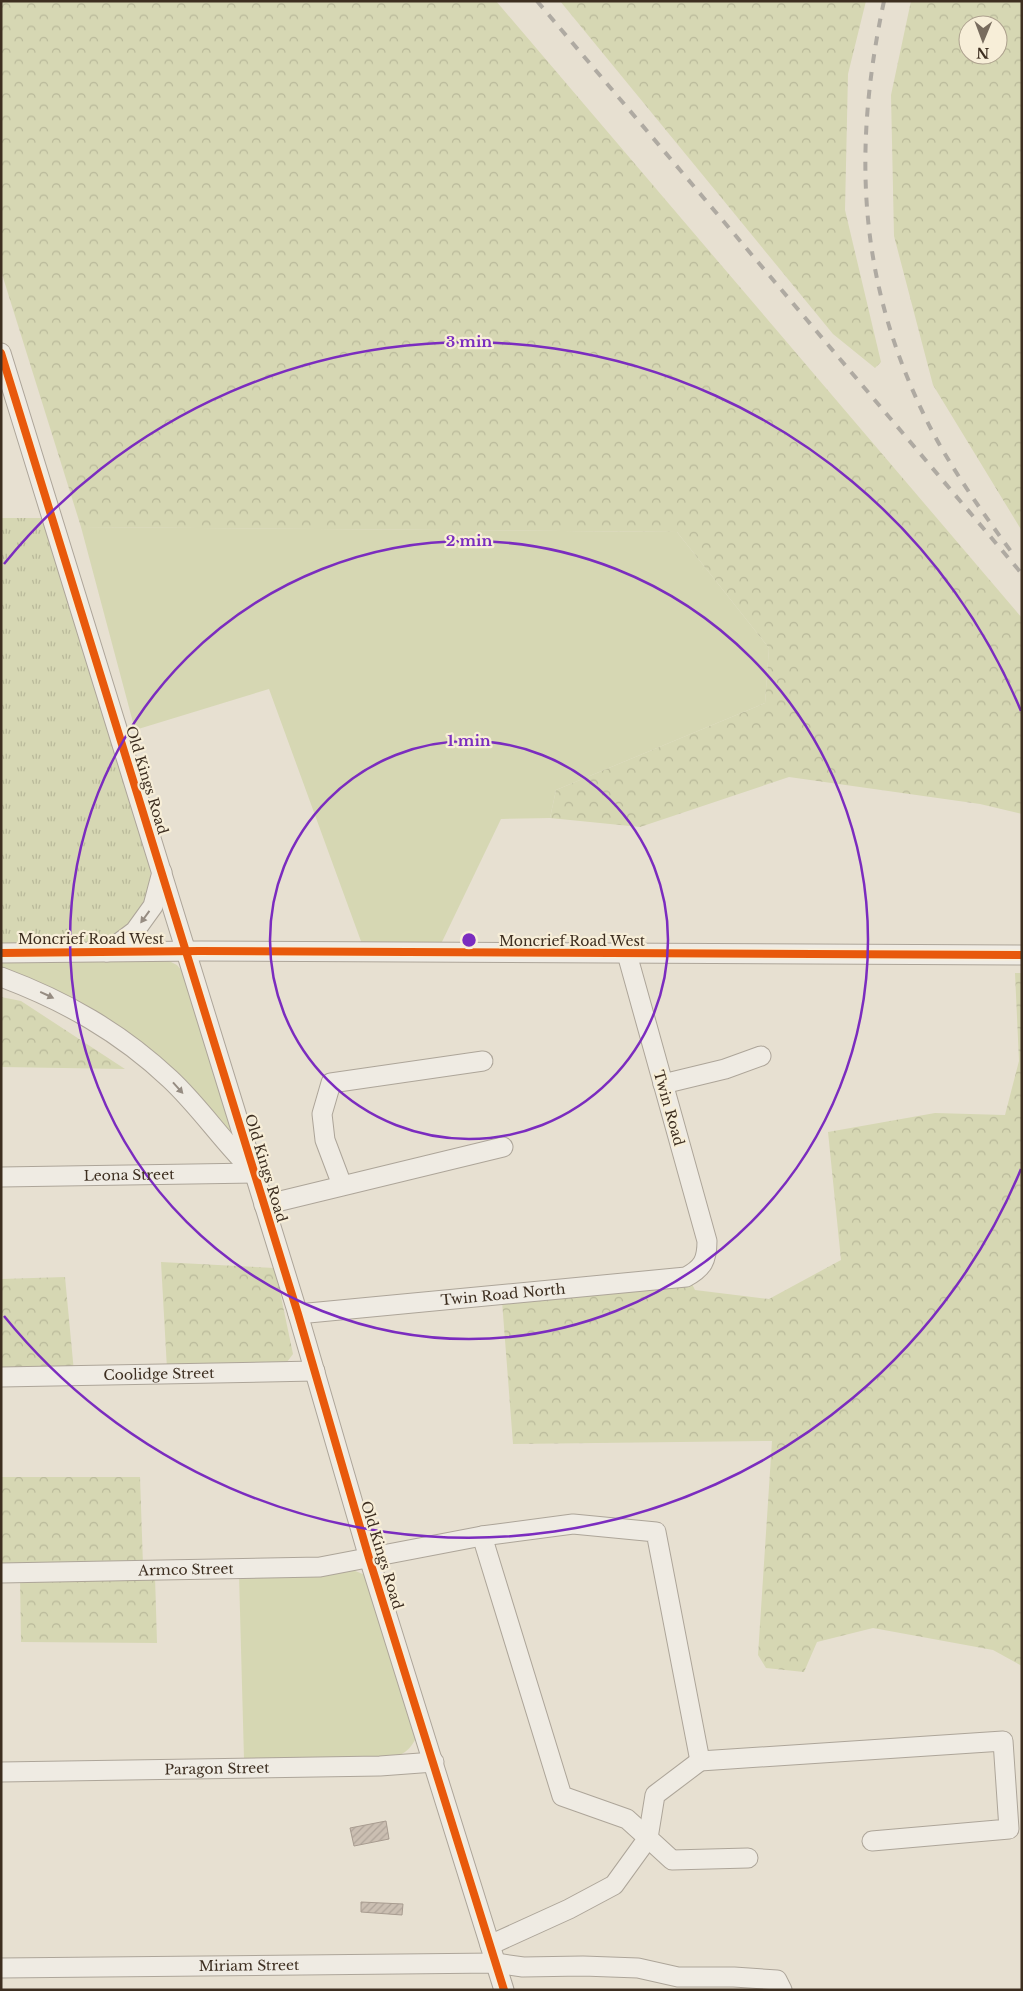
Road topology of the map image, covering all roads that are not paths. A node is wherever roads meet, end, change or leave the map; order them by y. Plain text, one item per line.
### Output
1 (1, 353) edge
2 (162, 872) junction
3 (186, 951) junction
4 (107, 952) junction
5 (1, 953) edge
6 (627, 954) junction
7 (1022, 956) edge
8 (1, 977) edge
9 (761, 1056) dead end
10 (483, 1061) dead end
11 (662, 1084) junction
12 (503, 1147) dead end
13 (255, 1173) junction
14 (1, 1177) edge
15 (342, 1186) junction
16 (264, 1205) junction
17 (705, 1263) joint
18 (298, 1314) junction
19 (315, 1371) junction
20 (1, 1377) edge
21 (482, 1536) junction
22 (369, 1558) junction
23 (1, 1573) edge
24 (700, 1761) junction
25 (434, 1762) junction
26 (1, 1772) edge
27 (648, 1838) junction
28 (872, 1841) dead end
29 (748, 1858) dead end
30 (490, 1945) junction
31 (496, 1963) junction
32 (1, 1968) edge
33 (682, 1984) edge
34 (504, 1990) edge
35 (782, 1990) edge

1 - 2 street, Old Kings Road
2 - 3 street, Old Kings Road
2 -> 4 street
3 - 4 street, Moncrief Road West
3 - 6 street, Moncrief Road West
3 - 13 street, Old Kings Road
4 - 5 street, Moncrief Road West
6 - 7 street, Moncrief Road West
6 - 11 street, Twin Road
8 -> 13 street
9 - 11 street
10 - 15 street
11 - 17 street, Twin Road
12 - 15 street
13 - 14 street, Leona Street
13 - 16 street, Old Kings Road
15 - 16 street
16 - 18 street, Old Kings Road
17 - 18 street, Twin Road North
18 - 19 street, Old Kings Road
19 - 20 street, Coolidge Street
19 - 22 street, Old Kings Road
21 - 22 street, Armco Street
21 - 24 street, Armco Street
21 - 27 street
22 - 23 street, Armco Street
22 - 25 street, Old Kings Road
24 - 27 street
24 - 28 street
25 - 26 street, Paragon Street
25 - 30 street, Old Kings Road
27 - 29 street
27 - 30 street
30 - 31 street, Old Kings Road
31 - 32 street, Miriam Street
31 - 33 street, Miriam Street
31 - 34 street, Old Kings Road
33 - 35 street, Miriam Street

